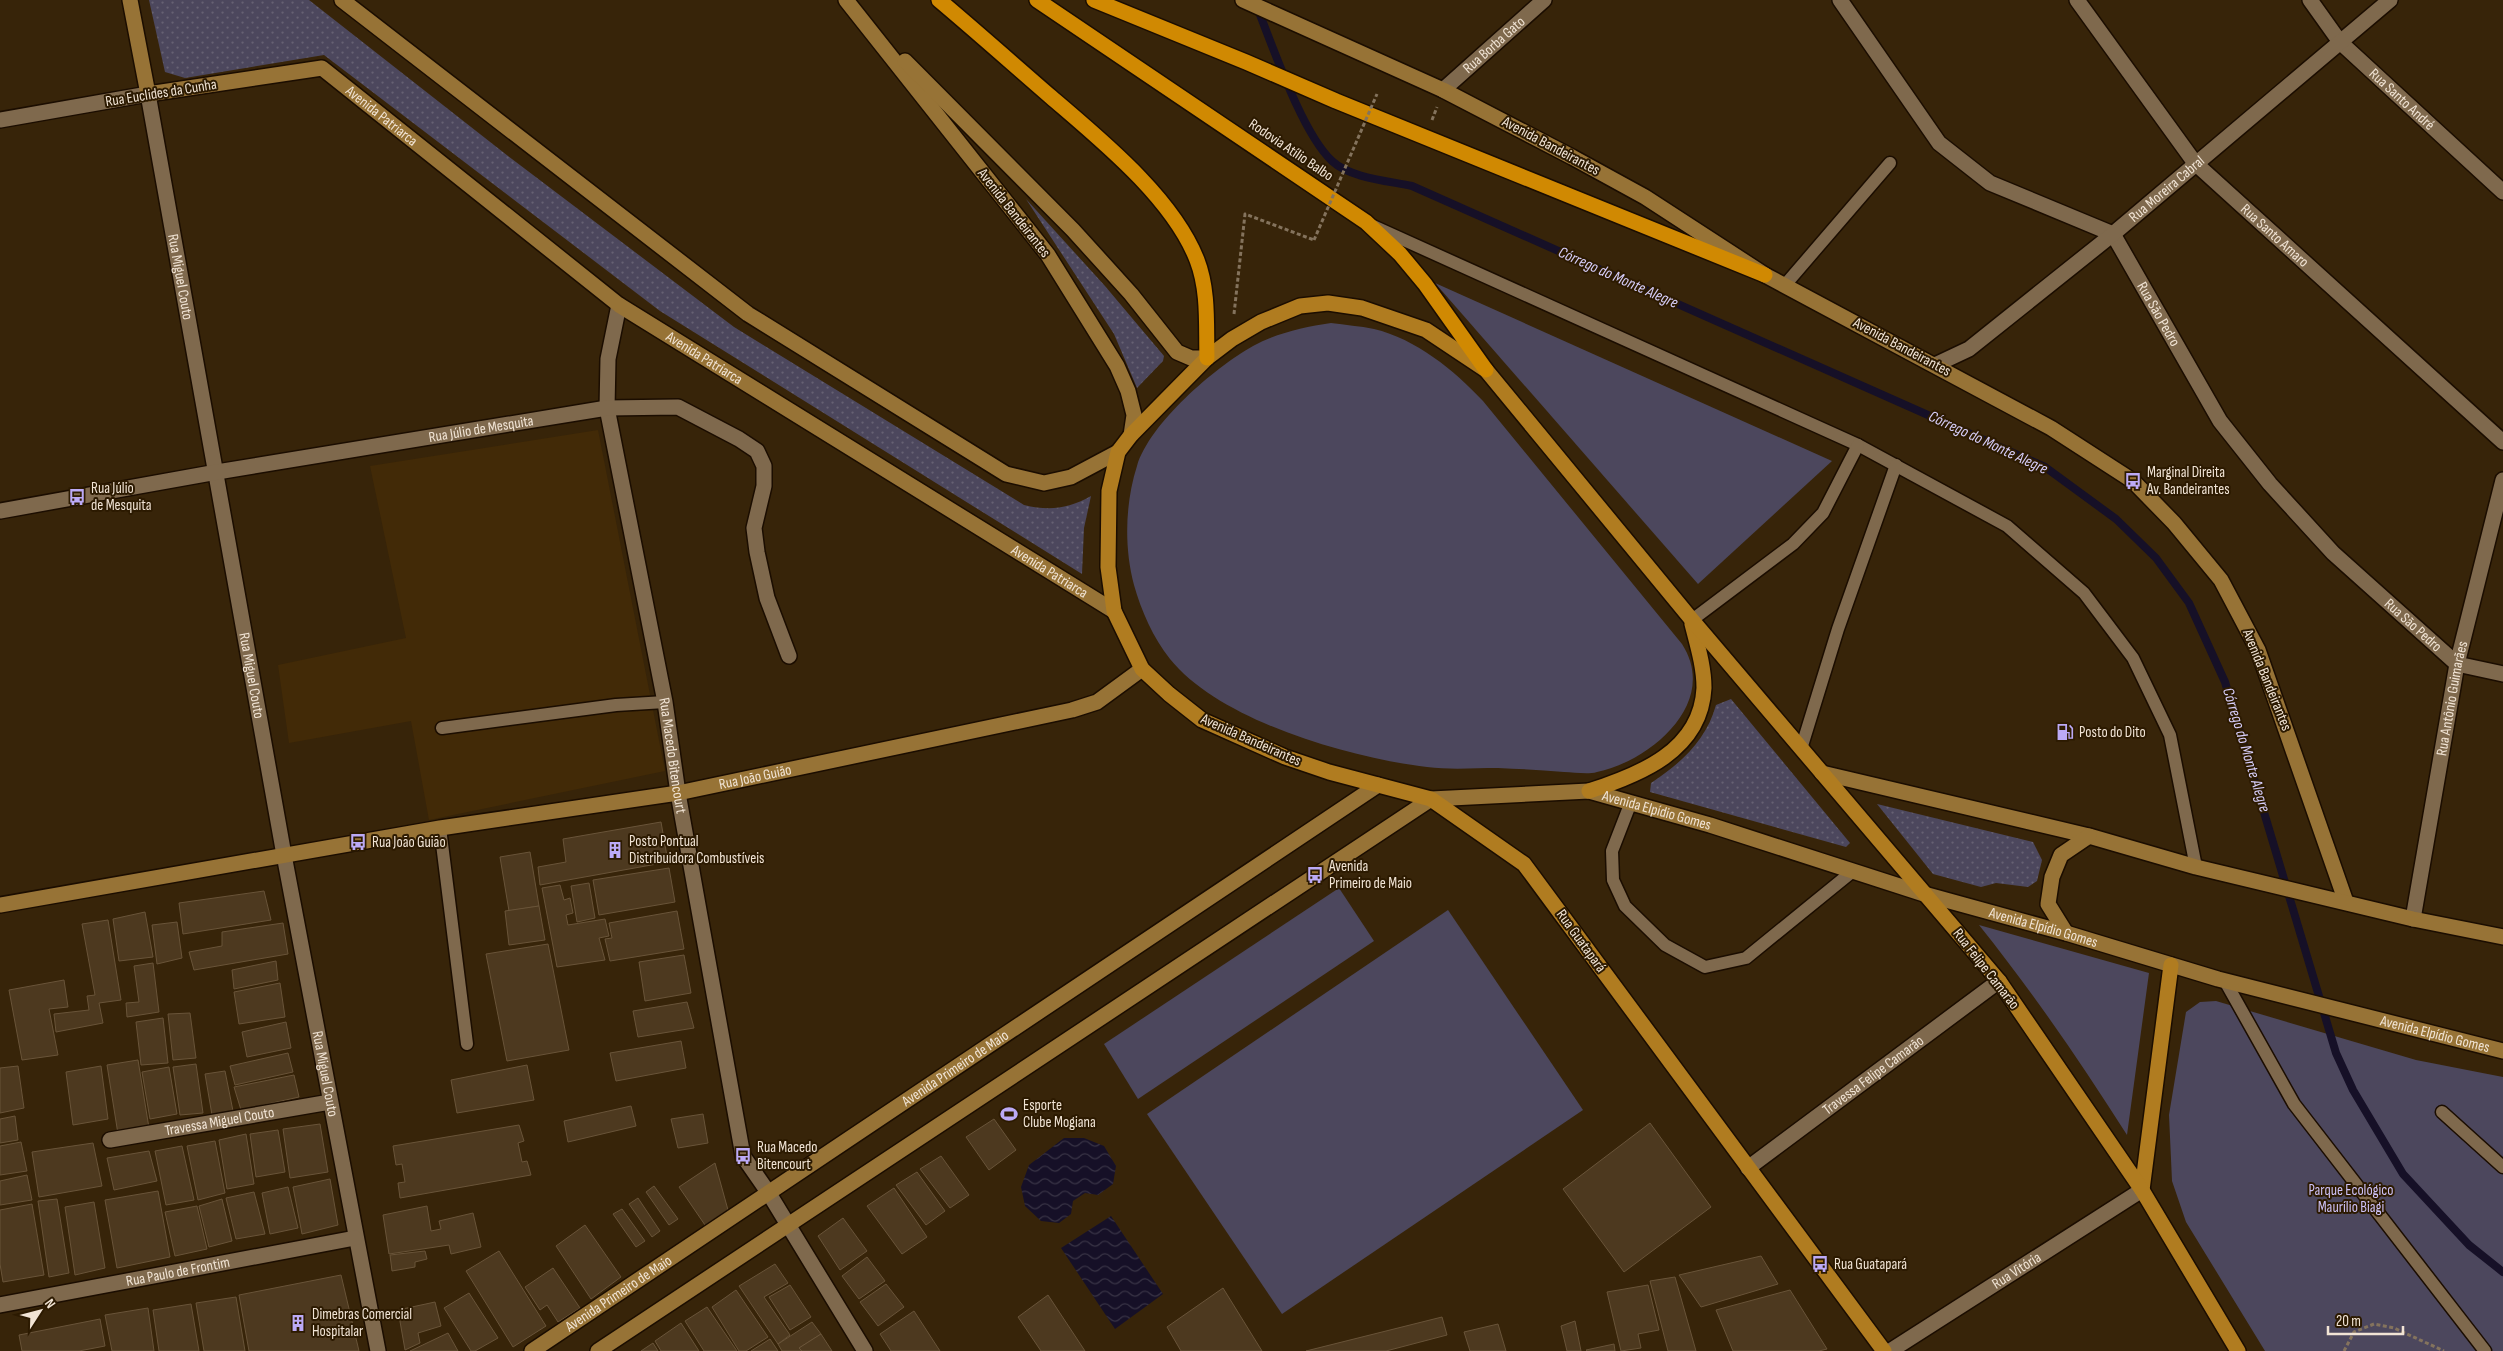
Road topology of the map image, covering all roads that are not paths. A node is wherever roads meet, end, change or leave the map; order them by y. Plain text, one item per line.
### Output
1 (130, 0) edge
2 (342, 0) edge
3 (939, 0) edge
4 (1037, 0) edge
5 (1094, 0) edge
6 (1243, 0) edge
7 (1544, 0) edge
8 (1840, 0) edge
9 (2078, 0) edge
10 (2310, 0) edge
11 (2390, 0) edge
12 (851, 5) edge
13 (2340, 42) junction
14 (322, 68) joint
15 (1443, 90) junction
16 (148, 94) junction
17 (0, 120) edge
18 (1890, 163) dead end
19 (2195, 163) junction
20 (2503, 192) edge
21 (1366, 222) junction
22 (2113, 234) junction
23 (1765, 275) junction
24 (1785, 285) junction
25 (619, 305) junction
26 (1206, 358) junction
27 (1935, 364) junction
28 (1486, 370) junction
29 (607, 408) junction
30 (1131, 435) junction
31 (2503, 442) edge
32 (1858, 444) junction
33 (1118, 452) junction
34 (1896, 466) junction
35 (217, 472) junction
36 (2503, 480) edge
37 (0, 511) edge
38 (1114, 611) junction
39 (1692, 620) junction
40 (789, 656) dead end
41 (2457, 664) junction
42 (1142, 669) junction
43 (2503, 674) edge
44 (665, 702) junction
45 (442, 728) dead end
46 (1801, 748) junction
47 (1822, 773) junction
48 (1378, 785) junction
49 (1589, 790) junction
50 (678, 793) junction
51 (1431, 799) junction
52 (1631, 802) junction
53 (440, 828) junction
54 (2089, 836) junction
55 (284, 855) junction
56 (2196, 867) junction
57 (1853, 871) junction
58 (1924, 894) junction
59 (2346, 902) junction
60 (0, 905) edge
61 (2413, 919) junction
62 (2066, 933) junction
63 (2503, 937) edge
64 (2171, 965) junction
65 (1999, 980) junction
66 (2225, 981) junction
67 (467, 1044) dead end
68 (2503, 1052) edge
69 (330, 1102) junction
70 (2442, 1112) dead end
71 (110, 1140) dead end
72 (1748, 1168) junction
73 (2503, 1168) edge
74 (2142, 1190) junction
75 (768, 1192) junction
76 (787, 1226) junction
77 (355, 1238) junction
78 (0, 1305) edge
79 (378, 1351) edge
80 (532, 1351) edge
81 (598, 1351) edge
82 (865, 1351) edge
83 (1884, 1351) edge
84 (1890, 1351) edge
85 (2238, 1351) edge
86 (2485, 1351) edge

1 - 16 main road, Rua Miguel Couto
2 - 33 main road
3 - 26 highway
4 - 21 highway, Rodovia Atílio Balbo
5 - 23 highway
6 - 15 main road, Avenida Bandeirantes
7 - 15 street, Rua Borba Gato
8 - 22 street
9 - 19 street, Rua Santo Amaro
10 - 13 street, Rua Santo André
11 - 13 street, Rua Moreira Cabral
12 - 26 main road, Avenida Bandeirantes
12 - 30 main road, Avenida Bandeirantes
13 - 19 street, Rua Moreira Cabral
13 - 20 street, Rua Santo André
14 - 16 main road, Rua Euclides da Cunha
14 - 25 main road, Avenida Patriarca
15 - 23 main road, Avenida Bandeirantes
16 - 17 street, Rua Euclides da Cunha
16 - 35 street, Rua Miguel Couto
18 - 24 lane
19 - 22 street, Rua Moreira Cabral
19 - 31 street, Rua Santo Amaro
21 - 28 highway, Rodovia Atílio Balbo
21 - 32 lane
22 - 27 street, Rua Moreira Cabral
22 - 41 street, Rua São Pedro
23 - 24 main road, Avenida Bandeirantes
24 - 27 main road, Avenida Bandeirantes
25 - 29 street, Rua Macedo Bitencourt
25 - 38 main road, Avenida Patriarca
26 - 28 main road, Avenida Bandeirantes
26 - 30 main road, Avenida Bandeirantes
27 - 59 main road, Avenida Bandeirantes
28 - 39 main road, Avenida Bandeirantes
29 - 35 street, Rua Júlio de Mesquita
29 - 40 street, Rua Júlio de Mesquita
29 - 44 street, Rua Macedo Bitencourt
30 - 33 main road, Avenida Bandeirantes
32 - 34 lane
32 - 39 lane
33 - 38 main road, Avenida Bandeirantes
34 - 46 lane
34 - 56 lane
35 - 37 street, Rua Júlio de Mesquita
35 - 55 street, Rua Miguel Couto
36 - 41 street, Rua Antônio Guimarães
38 - 42 main road, Avenida Bandeirantes
39 - 46 main road, Rua Felipe Camarão
39 - 49 main road
41 - 43 street
41 - 61 street, Rua Antônio Guimarães
42 - 48 main road, Avenida Bandeirantes
42 - 50 main road, Rua João Guião
44 - 45 lane
44 - 50 street, Rua Macedo Bitencourt
46 - 47 main road, Rua Felipe Camarão
47 - 54 main road
47 - 58 main road, Rua Felipe Camarão
48 - 51 main road, Avenida Bandeirantes
48 - 75 main road, Avenida Primeiro de Maio
49 - 51 main road, Avenida Bandeirantes
49 - 52 main road, Avenida Elpídio Gomes
50 - 53 main road, Rua João Guião
50 - 75 street, Rua Macedo Bitencourt
51 - 72 main road, Rua Guatapará
51 - 76 main road
52 - 57 main road, Avenida Elpídio Gomes
52 - 57 lane
53 - 55 main road, Rua João Guião
53 - 67 lane
54 - 56 main road
54 - 62 main road
55 - 60 main road, Rua João Guião
55 - 69 street, Rua Miguel Couto
56 - 59 main road
57 - 58 main road, Avenida Elpídio Gomes
58 - 62 main road, Avenida Elpídio Gomes
58 - 65 main road, Rua Felipe Camarão
59 - 61 main road
61 - 63 main road
62 - 64 main road, Avenida Elpídio Gomes
64 - 66 main road, Avenida Elpídio Gomes
64 - 74 main road
65 - 72 street, Travessa Felipe Camarão
65 - 74 main road, Rua Felipe Camarão
66 - 68 main road, Avenida Elpídio Gomes
66 - 86 lane
69 - 71 street, Travessa Miguel Couto
69 - 77 street, Rua Miguel Couto
70 - 73 lane
72 - 83 main road, Rua Guatapará
74 - 84 street, Rua Vitória
74 - 85 main road, Rua Felipe Camarão
75 - 76 street, Rua Macedo Bitencourt
75 - 80 main road, Avenida Primeiro de Maio
76 - 81 main road
76 - 82 street, Rua Macedo Bitencourt
77 - 78 street, Rua Paulo de Frontim
77 - 79 street, Rua Miguel Couto

